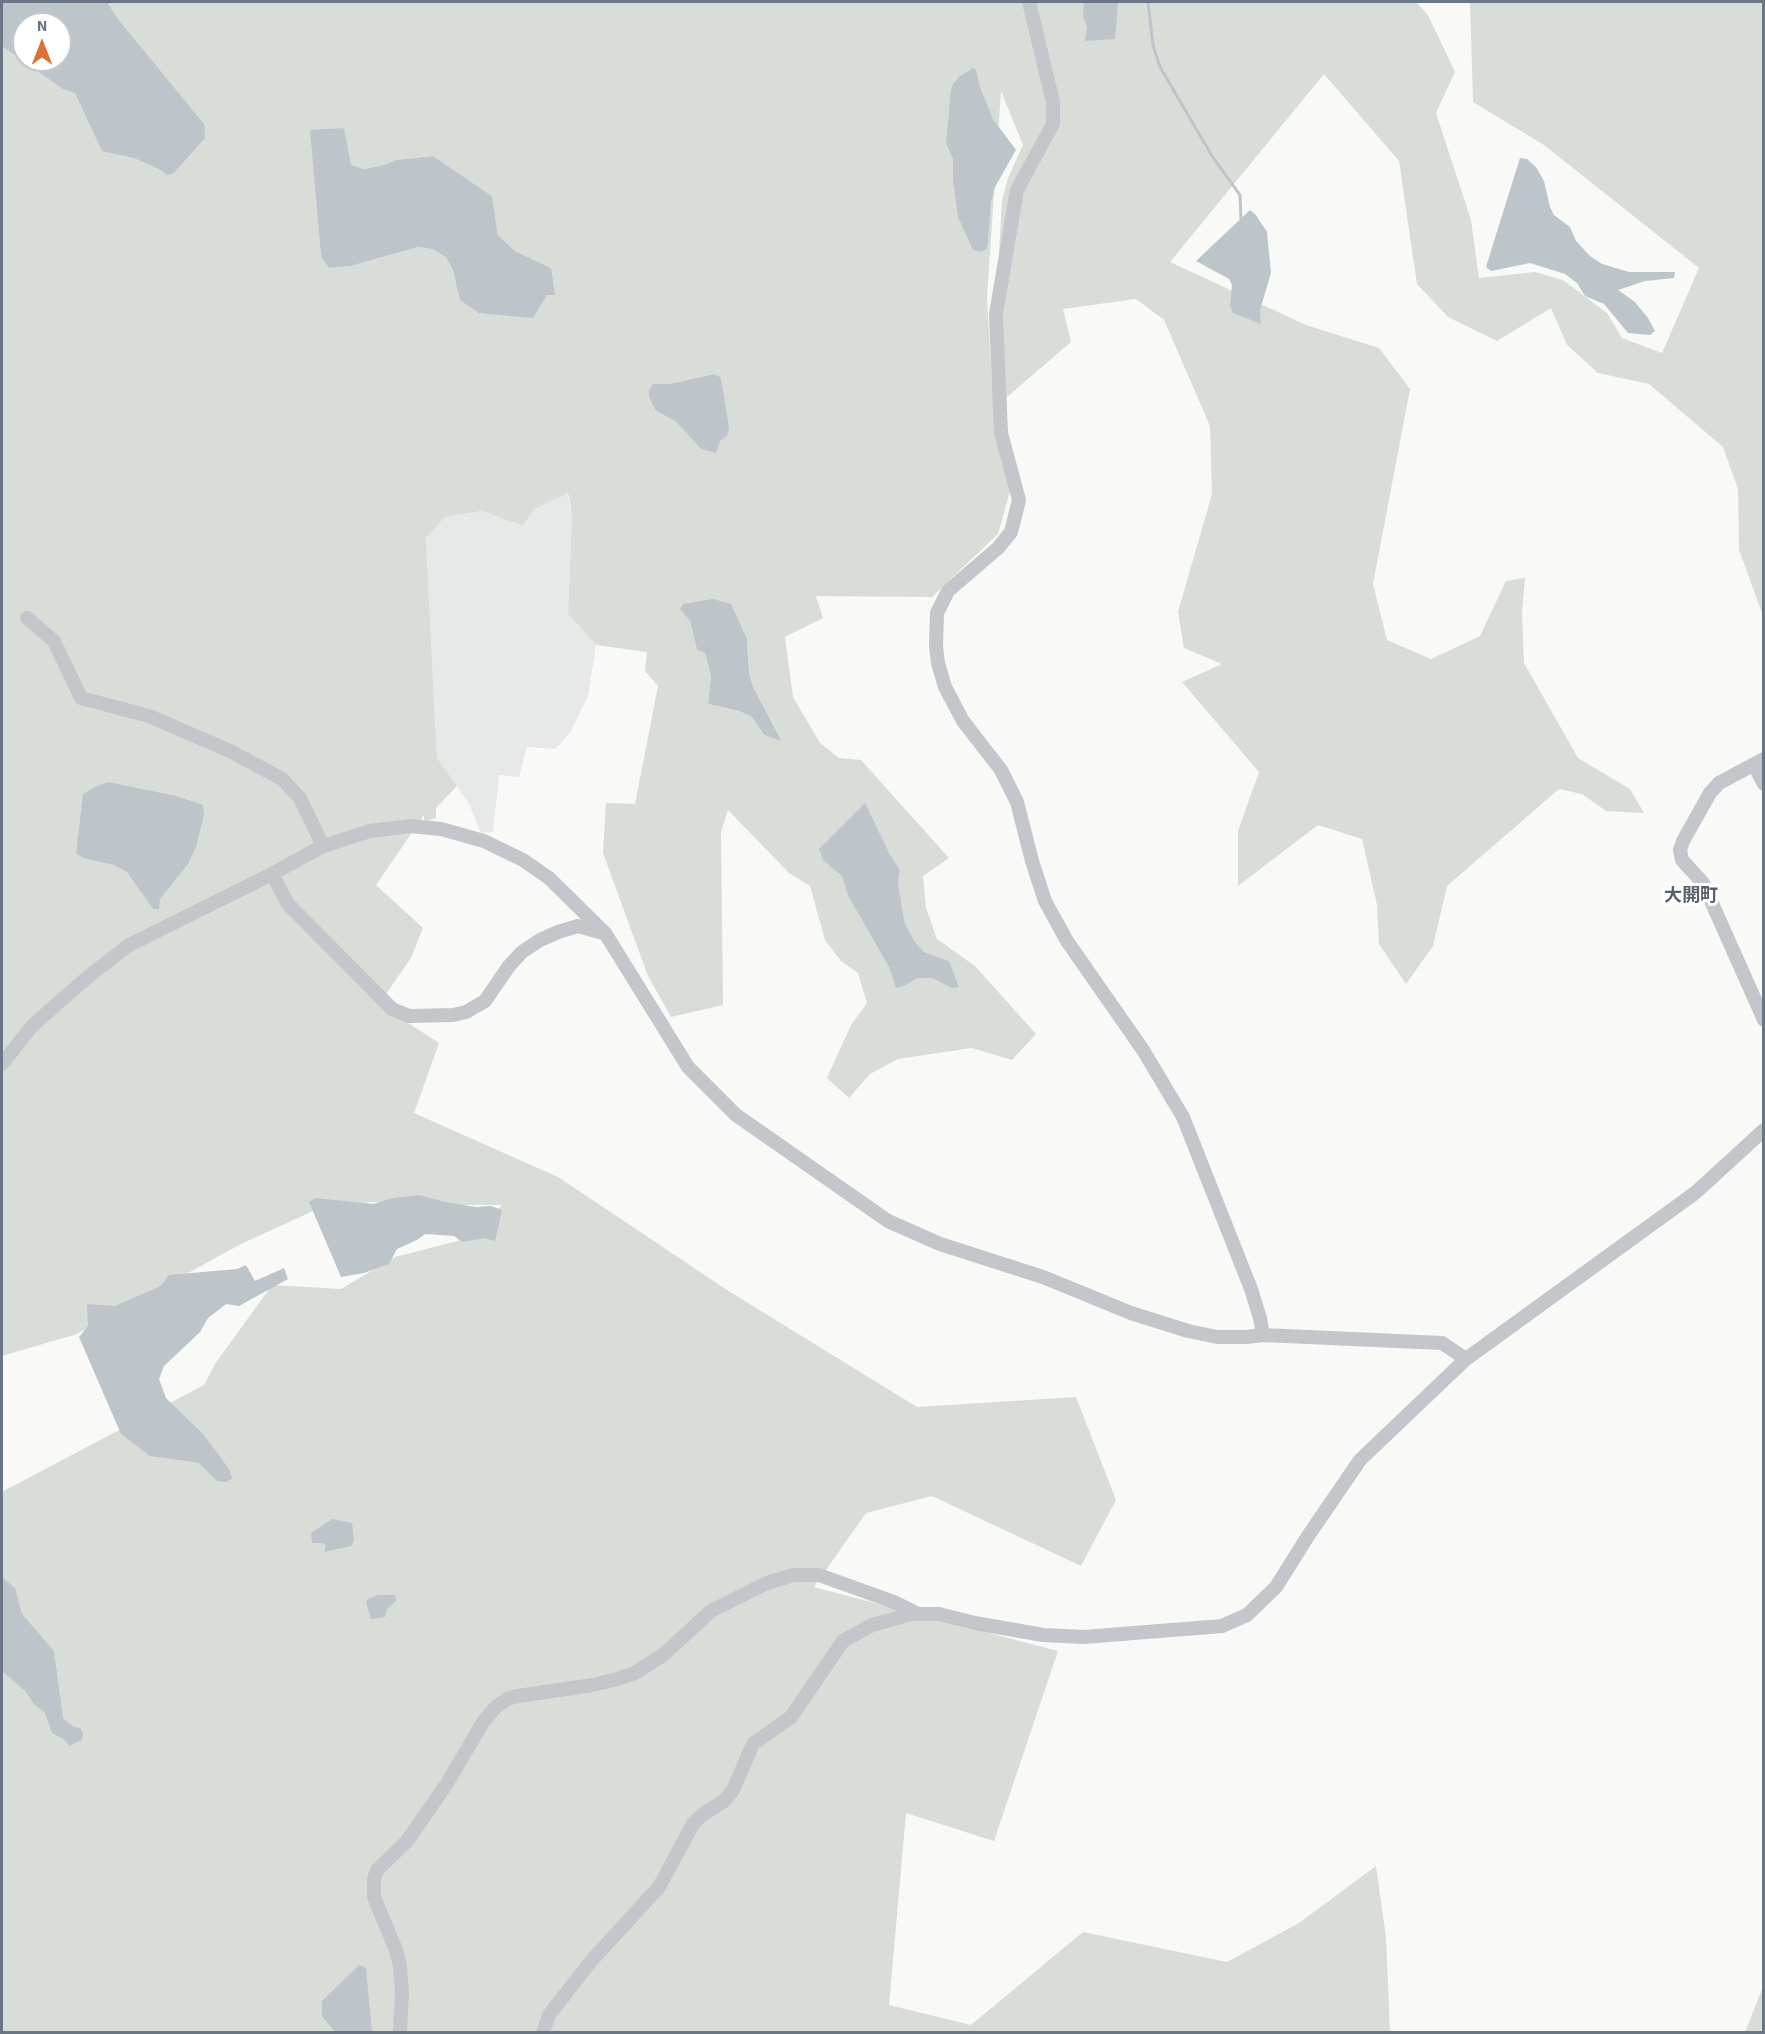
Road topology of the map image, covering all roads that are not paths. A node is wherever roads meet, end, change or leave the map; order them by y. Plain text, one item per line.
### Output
1 (1029, 2) edge
2 (27, 618) dead end
3 (1759, 762) edge
4 (1764, 784) edge
5 (323, 846) junction
6 (272, 874) junction
7 (605, 933) junction
8 (1764, 1020) edge
9 (2, 1064) edge
10 (1764, 1130) edge
11 (1263, 1335) junction
12 (1466, 1359) junction
13 (918, 1614) junction
14 (399, 2032) edge
15 (543, 2032) edge

1 - 11 street
2 - 5 street
3 - 4 street
3 - 8 street
5 - 6 street
5 - 7 street
6 - 7 street
6 - 9 street
7 - 11 street
10 - 12 street
11 - 12 street
12 - 13 street
13 - 14 street
13 - 15 street

